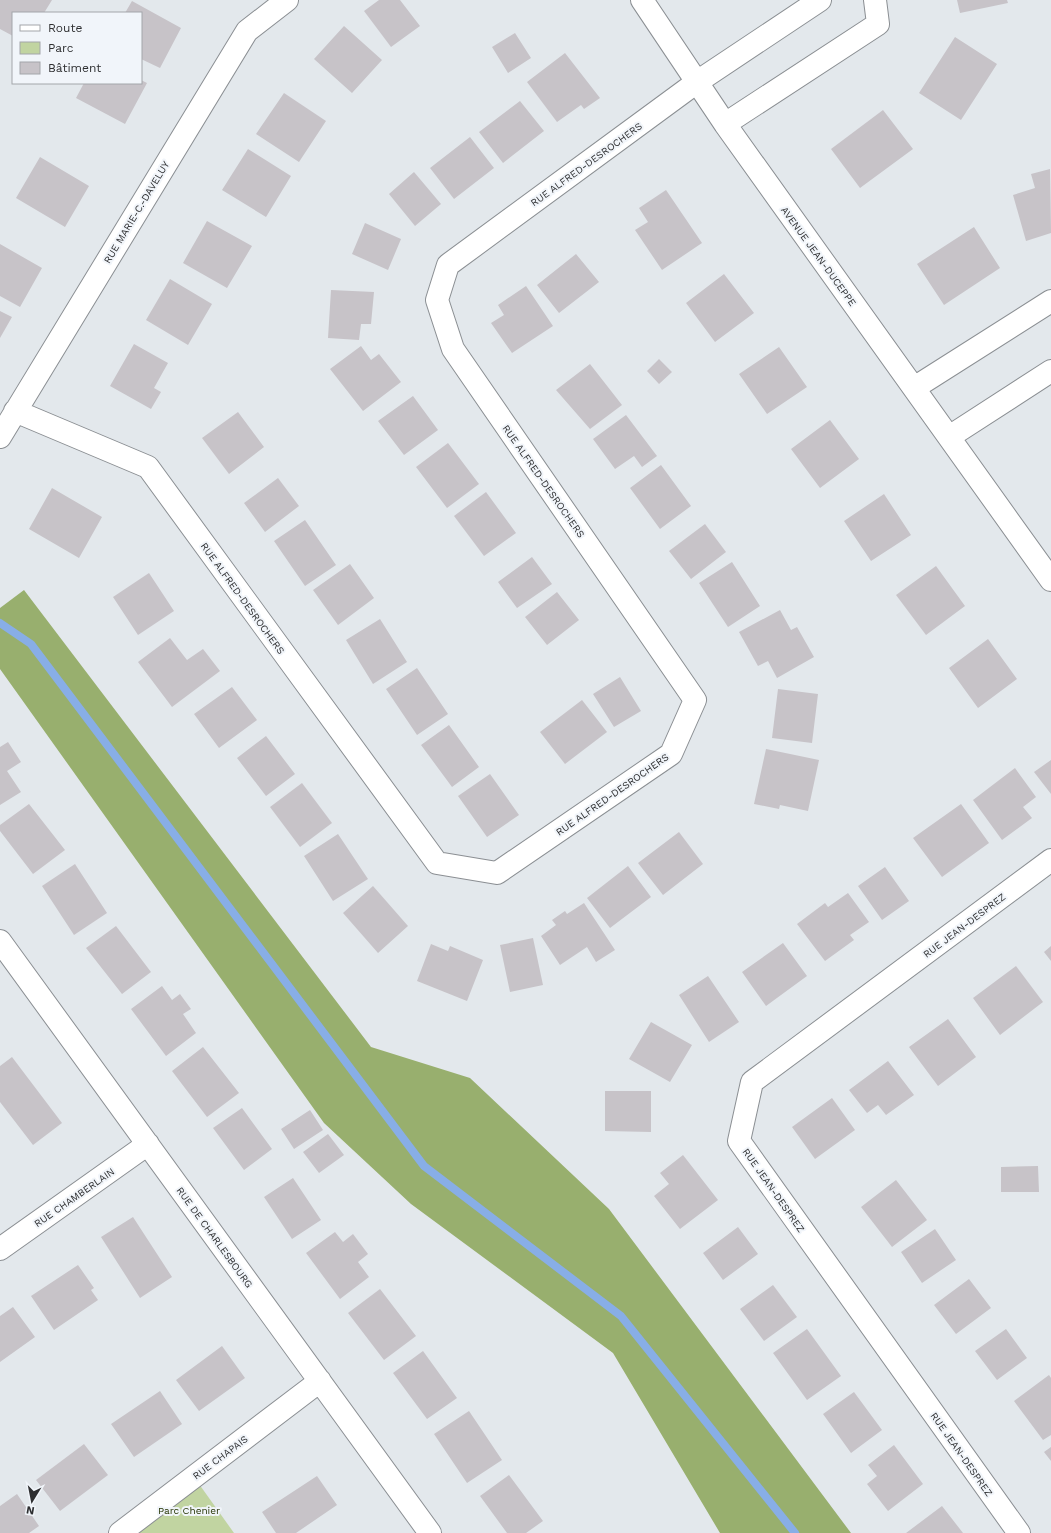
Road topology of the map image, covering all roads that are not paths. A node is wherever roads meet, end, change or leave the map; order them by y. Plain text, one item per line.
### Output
1 (287, 0) edge
2 (642, 0) edge
3 (820, 0) edge
4 (875, 0) edge
5 (697, 82) junction
6 (725, 124) junction
7 (1051, 301) edge
8 (1051, 371) edge
9 (914, 388) junction
10 (16, 411) junction
11 (0, 437) edge
12 (949, 437) junction
13 (1051, 580) edge
14 (1051, 860) edge
15 (0, 941) edge
16 (148, 1144) junction
17 (0, 1249) edge
18 (320, 1381) junction
19 (120, 1533) edge
20 (430, 1533) edge
21 (1019, 1533) edge

1 - 10 street, RUE MARIE-C.-DAVELUY
2 - 5 street, AVENUE JEAN-DUCEPPE
3 - 5 street
4 - 6 street
5 - 6 street, AVENUE JEAN-DUCEPPE
5 - 10 street, RUE ALFRED-DESROCHERS
6 - 9 street, AVENUE JEAN-DUCEPPE
7 - 9 street
8 - 12 street
9 - 12 street, AVENUE JEAN-DUCEPPE
10 - 11 street, RUE MARIE-C.-DAVELUY
12 - 13 street, AVENUE JEAN-DUCEPPE
14 - 21 street, RUE JEAN-DESPREZ
15 - 16 street, RUE DE CHARLESBOURG
16 - 17 street, RUE CHAMBERLAIN
16 - 18 street, RUE DE CHARLESBOURG
18 - 19 street, RUE CHAPAIS
18 - 20 street, RUE DE CHARLESBOURG

